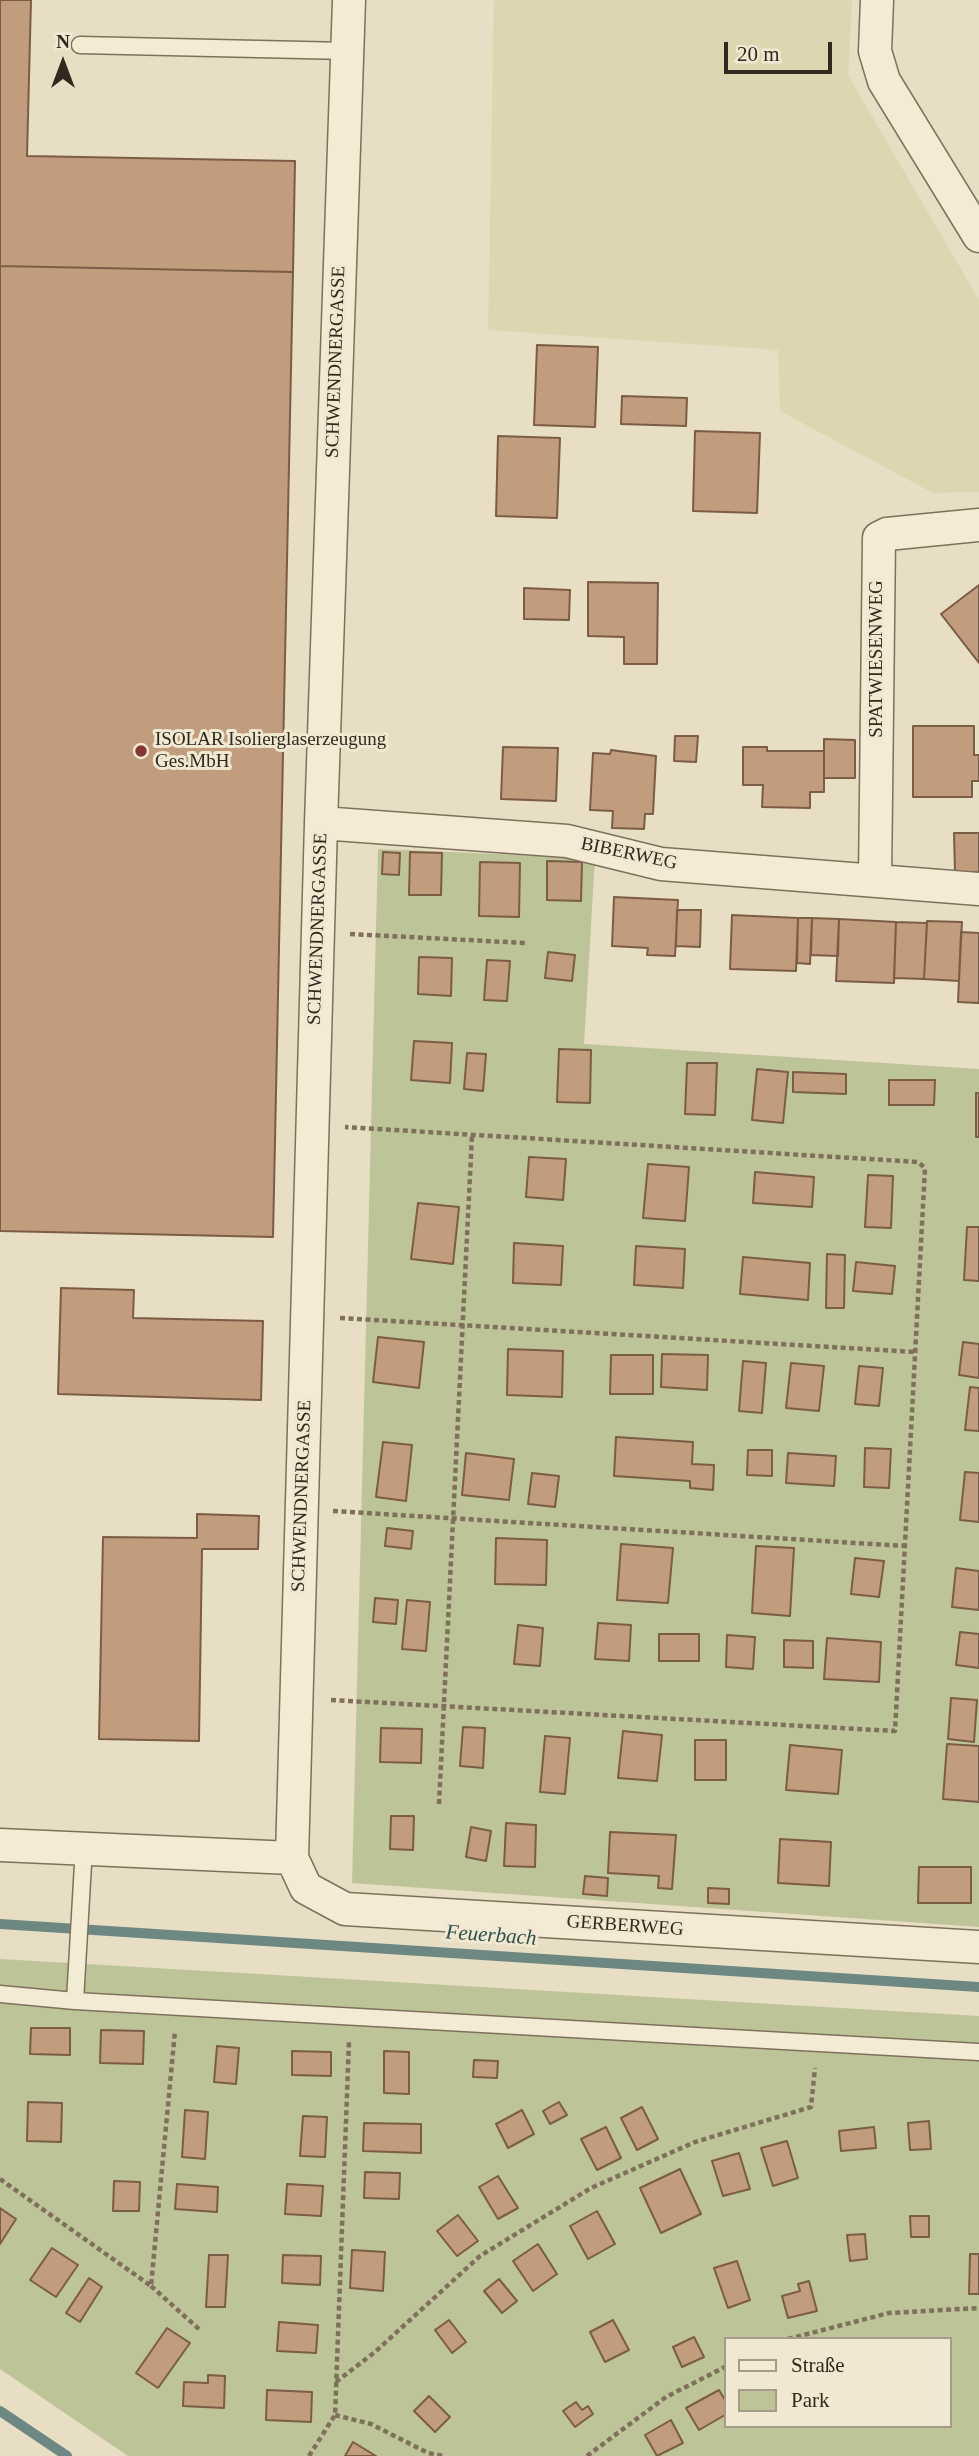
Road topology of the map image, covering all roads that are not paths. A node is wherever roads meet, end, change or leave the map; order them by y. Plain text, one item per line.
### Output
1 (349, 0) edge
2 (877, 0) edge
3 (80, 45) dead end
4 (347, 51) junction
5 (979, 236) edge
6 (979, 525) edge
7 (321, 823) junction
8 (875, 880) junction
9 (979, 889) edge
10 (0, 1845) edge
11 (84, 1847) junction
12 (292, 1858) junction
13 (979, 1947) edge
14 (0, 1994) edge
15 (75, 2001) junction
16 (979, 2052) edge

1 - 4 street, SCHWENDNERGASSE
2 - 5 street
3 - 4 lane
4 - 7 street, SCHWENDNERGASSE
6 - 8 street, SPATWIESENWEG
7 - 8 street, BIBERWEG
7 - 12 street, SCHWENDNERGASSE
8 - 9 street, BIBERWEG
10 - 11 street
11 - 12 street
11 - 15 lane
12 - 13 street, GERBERWEG
14 - 15 lane
15 - 16 lane

